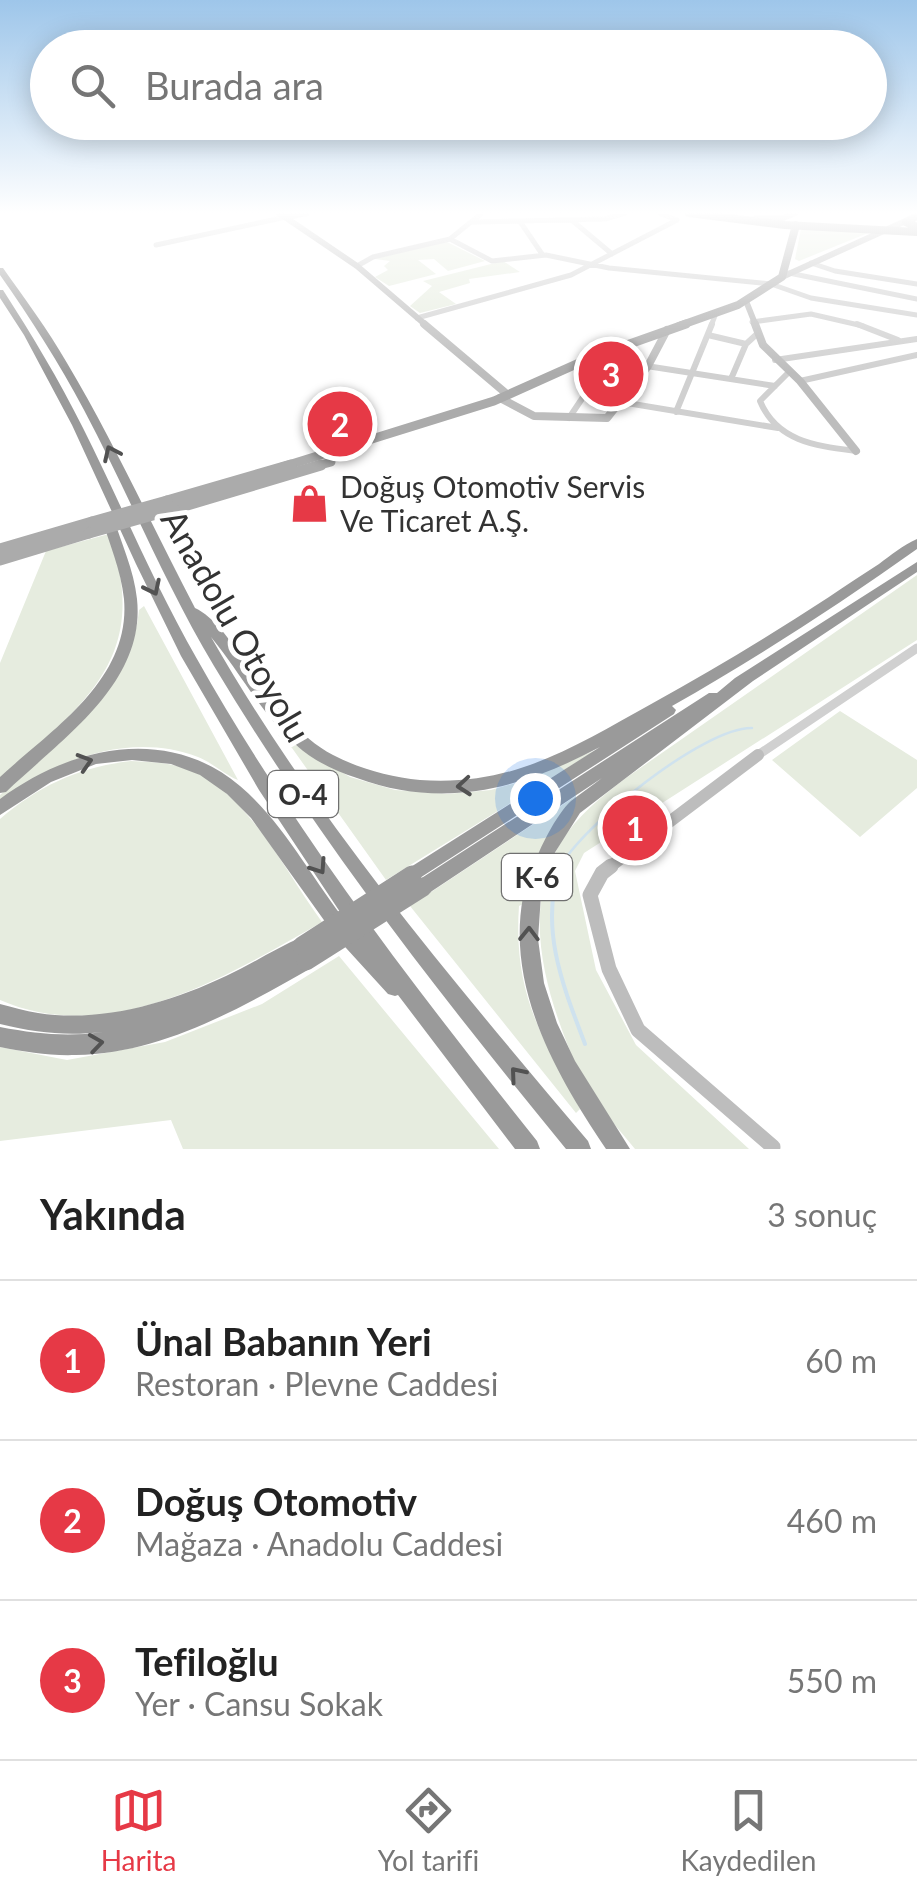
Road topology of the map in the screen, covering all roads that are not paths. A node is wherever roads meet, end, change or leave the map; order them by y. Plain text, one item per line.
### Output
1 (357, 266) edge
2 (587, 267) edge
3 (606, 267) edge
4 (788, 267) edge
5 (803, 267) edge
6 (829, 267) edge
7 (0, 270) edge
8 (786, 275) junction
9 (772, 284) junction
10 (917, 284) edge
11 (0, 292) edge
12 (917, 299) edge
13 (746, 301) junction
14 (716, 313) junction
15 (917, 315) edge
16 (417, 318) junction
17 (752, 322) junction
18 (666, 330) junction
19 (758, 333) junction
20 (708, 334) junction
21 (917, 339) edge
22 (898, 340) junction
23 (746, 344) junction
24 (917, 355) edge
25 (605, 356) junction
26 (776, 360) junction
27 (648, 366) junction
28 (790, 372) junction
29 (691, 373) junction
30 (730, 379) junction
31 (800, 381) junction
32 (775, 386) junction
33 (500, 398) junction
34 (621, 402) junction
35 (676, 412) junction
36 (569, 418) junction
37 (778, 428) junction
38 (856, 451) joint
39 (98, 470) junction
40 (90, 527) junction
41 (917, 543) edge
42 (50, 544) junction
43 (0, 549) edge
44 (0, 560) edge
45 (917, 566) edge
46 (0, 570) edge
47 (186, 604) junction
48 (800, 622) junction
49 (917, 648) edge
50 (747, 678) junction
51 (758, 756) joint
52 (0, 787) edge
53 (0, 808) edge
54 (417, 881) junction
55 (304, 953) junction
56 (0, 1014) edge
57 (424, 1016) junction
58 (0, 1037) edge
59 (777, 1148) edge
60 (529, 1149) edge
61 (580, 1149) edge
62 (619, 1149) edge

1 - 16 street
2 - 16 street
3 - 9 street
4 - 8 main road
5 - 8 street
6 - 10 street
47 -> 7 highway, Anadolu Otoyolu / O-4
8 - 9 main road
8 - 12 street
9 - 13 main road
9 - 15 street
11 - 39 highway, Anadolu Otoyolu / O-4
13 - 14 main road
13 - 17 street
14 - 18 main road
14 - 20 street
16 - 33 street
17 - 19 street
17 - 22 street
18 - 25 main road
18 - 27 street
19 - 23 street
19 - 26 street
20 - 23 street
20 - 29 street
21 - 22 street
22 - 26 street
23 - 30 street
24 - 31 street
25 - 27 street
25 - 33 main road
25 - 36 street
26 - 28 street
27 - 29 street
27 - 34 street
28 - 31 street
28 - 32 street
29 - 30 street
29 - 35 street
30 - 32 street
31 - 38 street
32 - 37 street
33 - 36 street
33 - 40 main road, bridge
34 - 35 street
34 - 36 street
35 - 37 street
37 - 38 street
39 - 52 highway
39 -> 57 highway, Anadolu Otoyolu / O-4
40 - 42 main road
40 - 43 main road
41 - 48 highway
42 - 44 main road
42 - 46 main road
45 - 50 highway
48 -> 47 highway
61 -> 47 highway, Anadolu Otoyolu / O-4
48 - 54 highway, K-6
49 - 51 street
50 - 54 highway, K-6
62 -> 50 highway, K-6
51 - 59 street
53 -> 57 highway
54 - 55 highway, K-6, bridge
55 - 56 highway, K-6
58 -> 55 highway, K-6
57 - 60 highway, Anadolu Otoyolu / O-4

